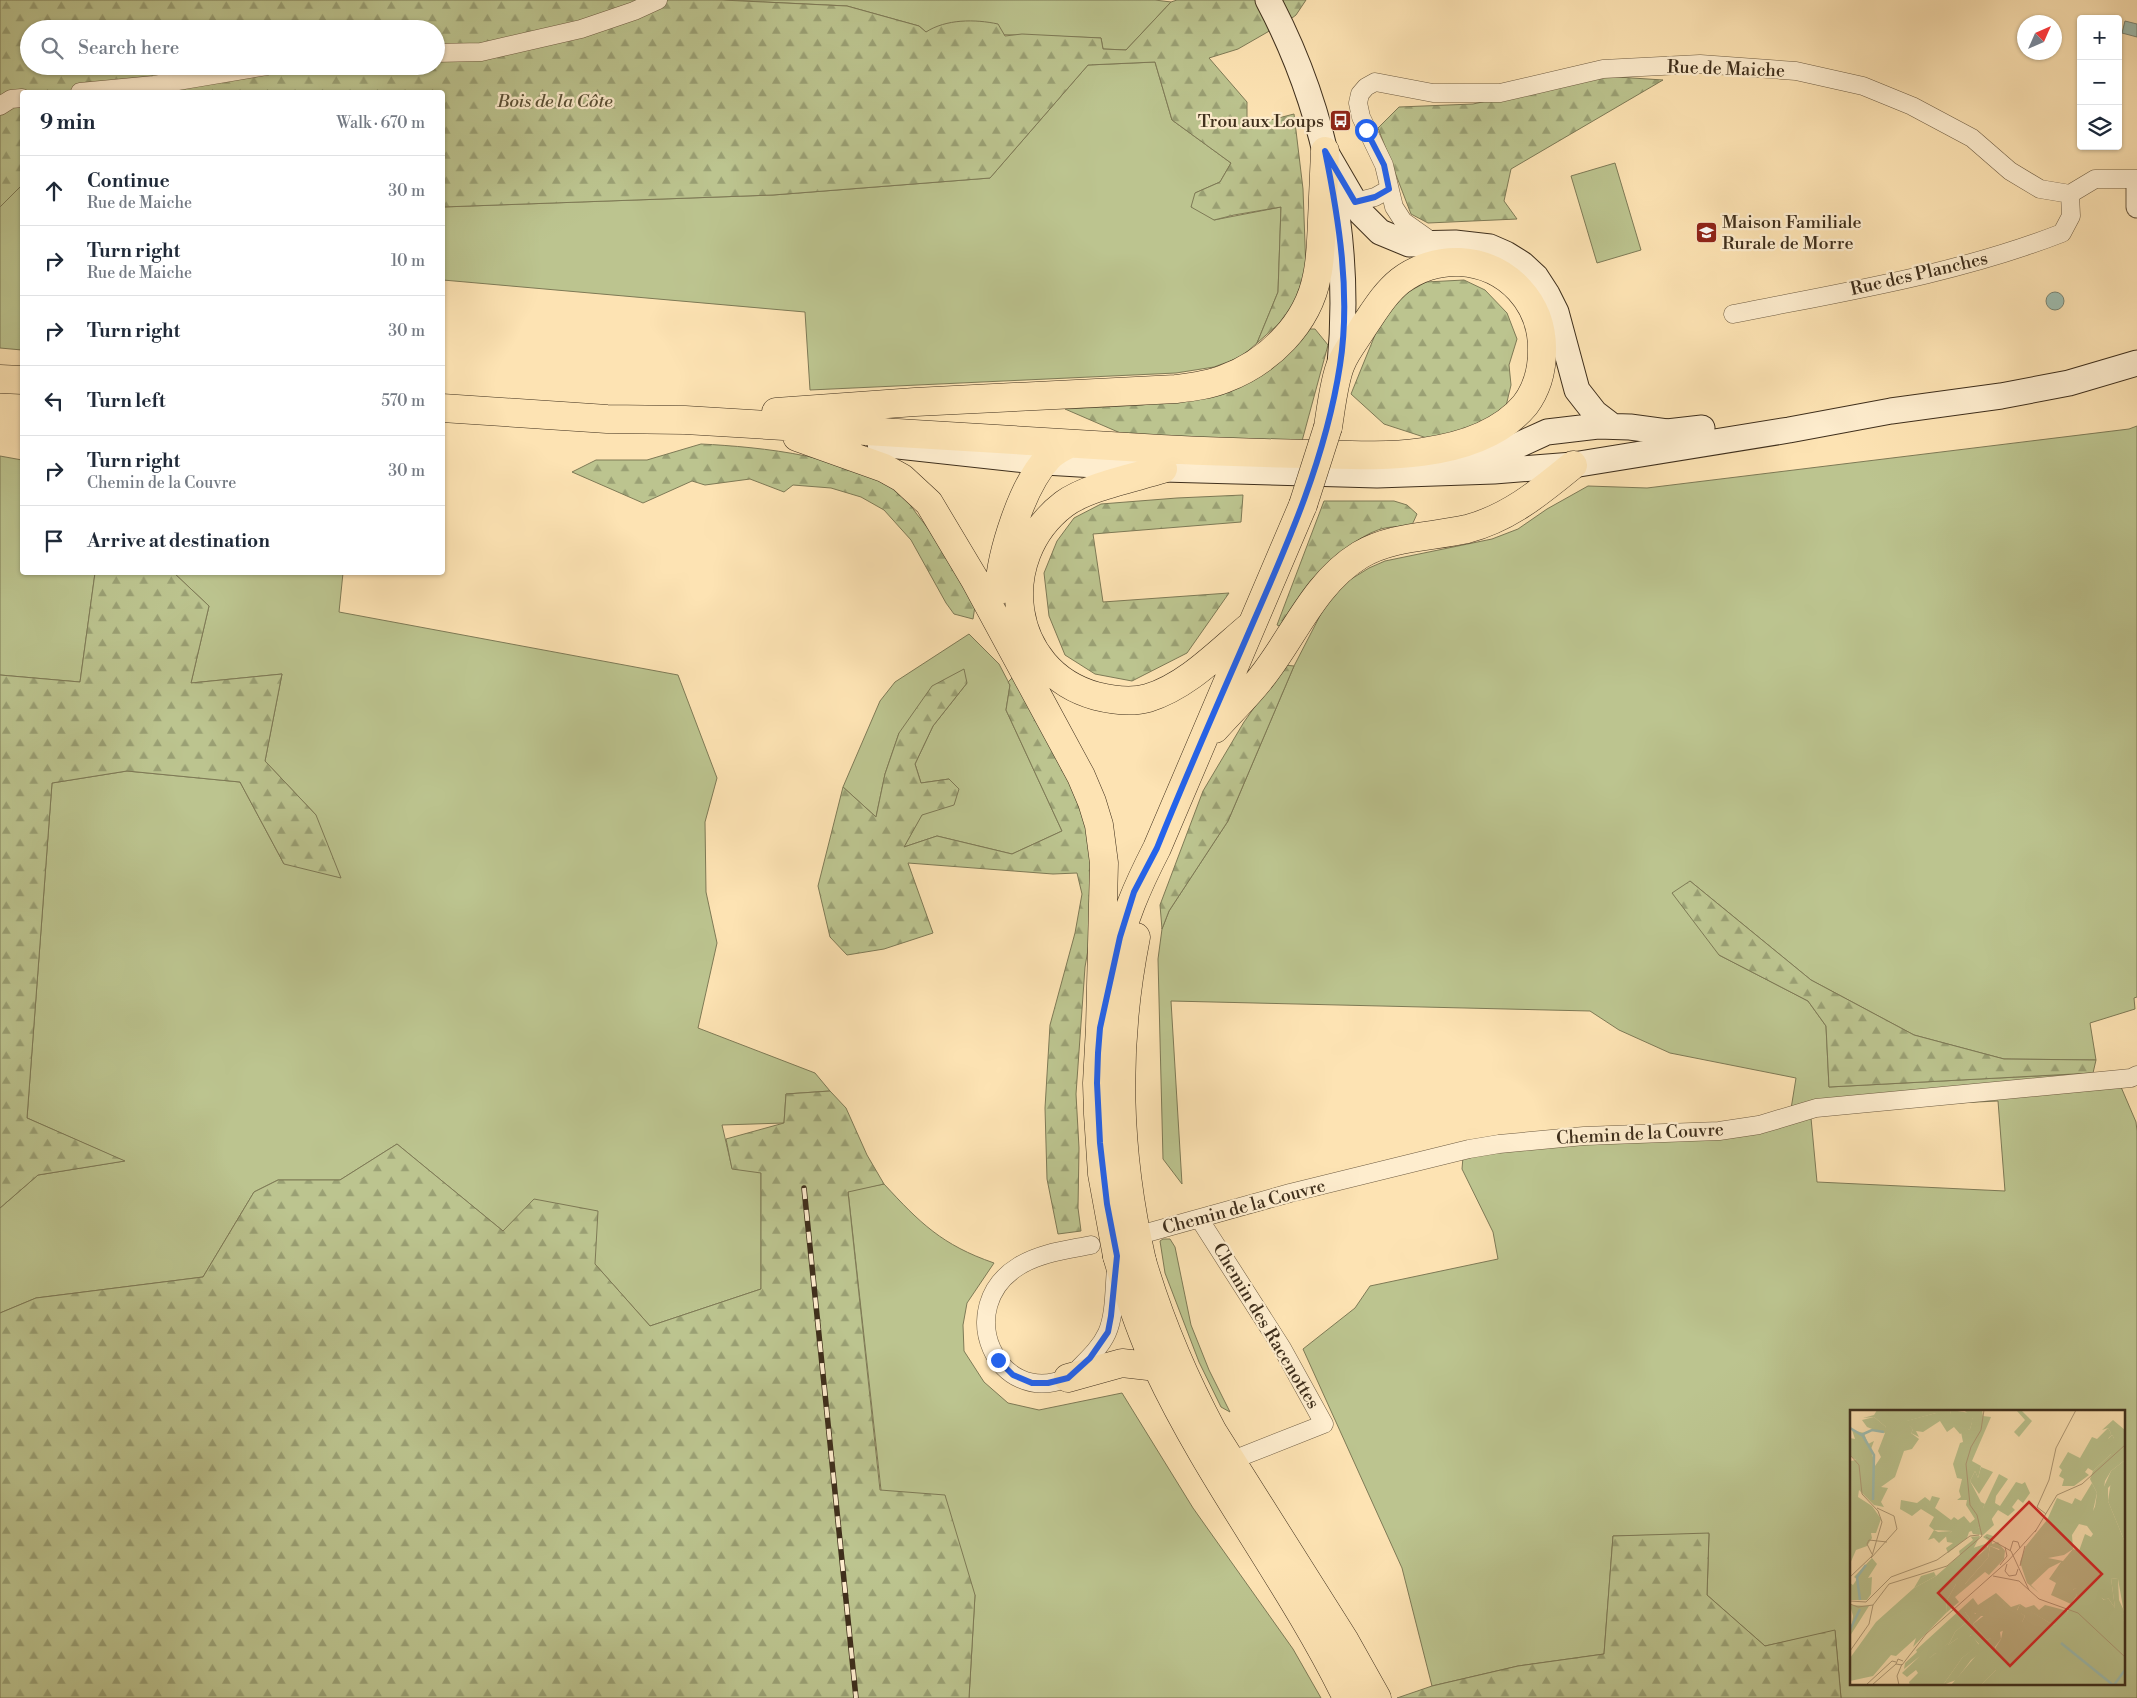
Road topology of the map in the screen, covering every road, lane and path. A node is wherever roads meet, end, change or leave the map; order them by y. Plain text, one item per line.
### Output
1 (658, 0) edge
2 (1268, 0) edge
3 (445, 53) edge
4 (213, 75) edge
5 (101, 90) edge
6 (20, 98) edge
7 (0, 106) edge
8 (1325, 151) junction
9 (2137, 179) edge
10 (2137, 188) edge
11 (1389, 189) junction
12 (2070, 194) junction
13 (1355, 202) junction
14 (2137, 207) edge
15 (1434, 243) junction
16 (1733, 314) dead end
17 (2137, 363) edge
18 (1340, 365) junction
19 (0, 379) edge
20 (20, 380) edge
21 (1577, 390) junction
22 (445, 408) edge
23 (1890, 411) junction
24 (607, 419) junction
25 (685, 420) junction
26 (1612, 426) junction
27 (1568, 429) junction
28 (801, 437) junction
29 (1066, 445) junction
30 (1451, 447) junction
31 (1045, 462) junction
32 (1573, 465) junction
33 (1535, 468) junction
34 (1163, 469) junction
35 (999, 623) junction
36 (1252, 624) junction
37 (1200, 744) junction
38 (1157, 848) junction
39 (1100, 1028) junction
40 (2137, 1076) edge
41 (1200, 1220) junction
42 (1150, 1232) dead end
43 (1091, 1244) dead end
44 (1130, 1259) junction
45 (1156, 1367) junction
46 (1068, 1378) junction
47 (1230, 1461) junction
48 (1347, 1698) edge
49 (1377, 1698) edge

1 - 3 street
2 - 8 main road
4 - 5 street
6 - 7 street
8 - 13 main road
8 - 18 main road
8 - 25 main road
9 - 12 street
10 - 14 street
11 - 12 street, Rue de Maiche
11 - 13 street
11 - 15 street, Rue de Maiche
12 - 16 street, Rue des Planches
13 - 15 main road
15 - 21 main road
17 - 23 main road
18 - 30 main road
18 - 36 main road, bridge
19 - 20 main road
21 - 26 main road
21 - 27 main road
22 - 24 main road
23 - 26 main road
23 - 32 main road
24 - 25 main road
24 - 28 main road
25 - 29 main road
26 - 27 main road
27 - 30 main road
27 - 33 main road
28 - 31 main road
28 - 35 main road
29 - 30 main road
29 - 31 main road
31 - 34 main road
31 - 35 main road
32 - 33 main road
32 - 37 main road
33 - 34 main road
34 - 36 main road
35 - 39 main road
36 - 37 main road
37 - 38 main road
38 - 39 main road
38 - 44 main road
39 - 44 main road
40 - 41 street, Chemin de la Couvre
41 - 42 street, Chemin de la Couvre
41 - 47 street, Chemin des Racenottes
43 - 46 street
44 - 45 main road
44 - 46 street
44 - 47 main road
45 - 46 main road
45 - 48 main road
47 - 49 main road

